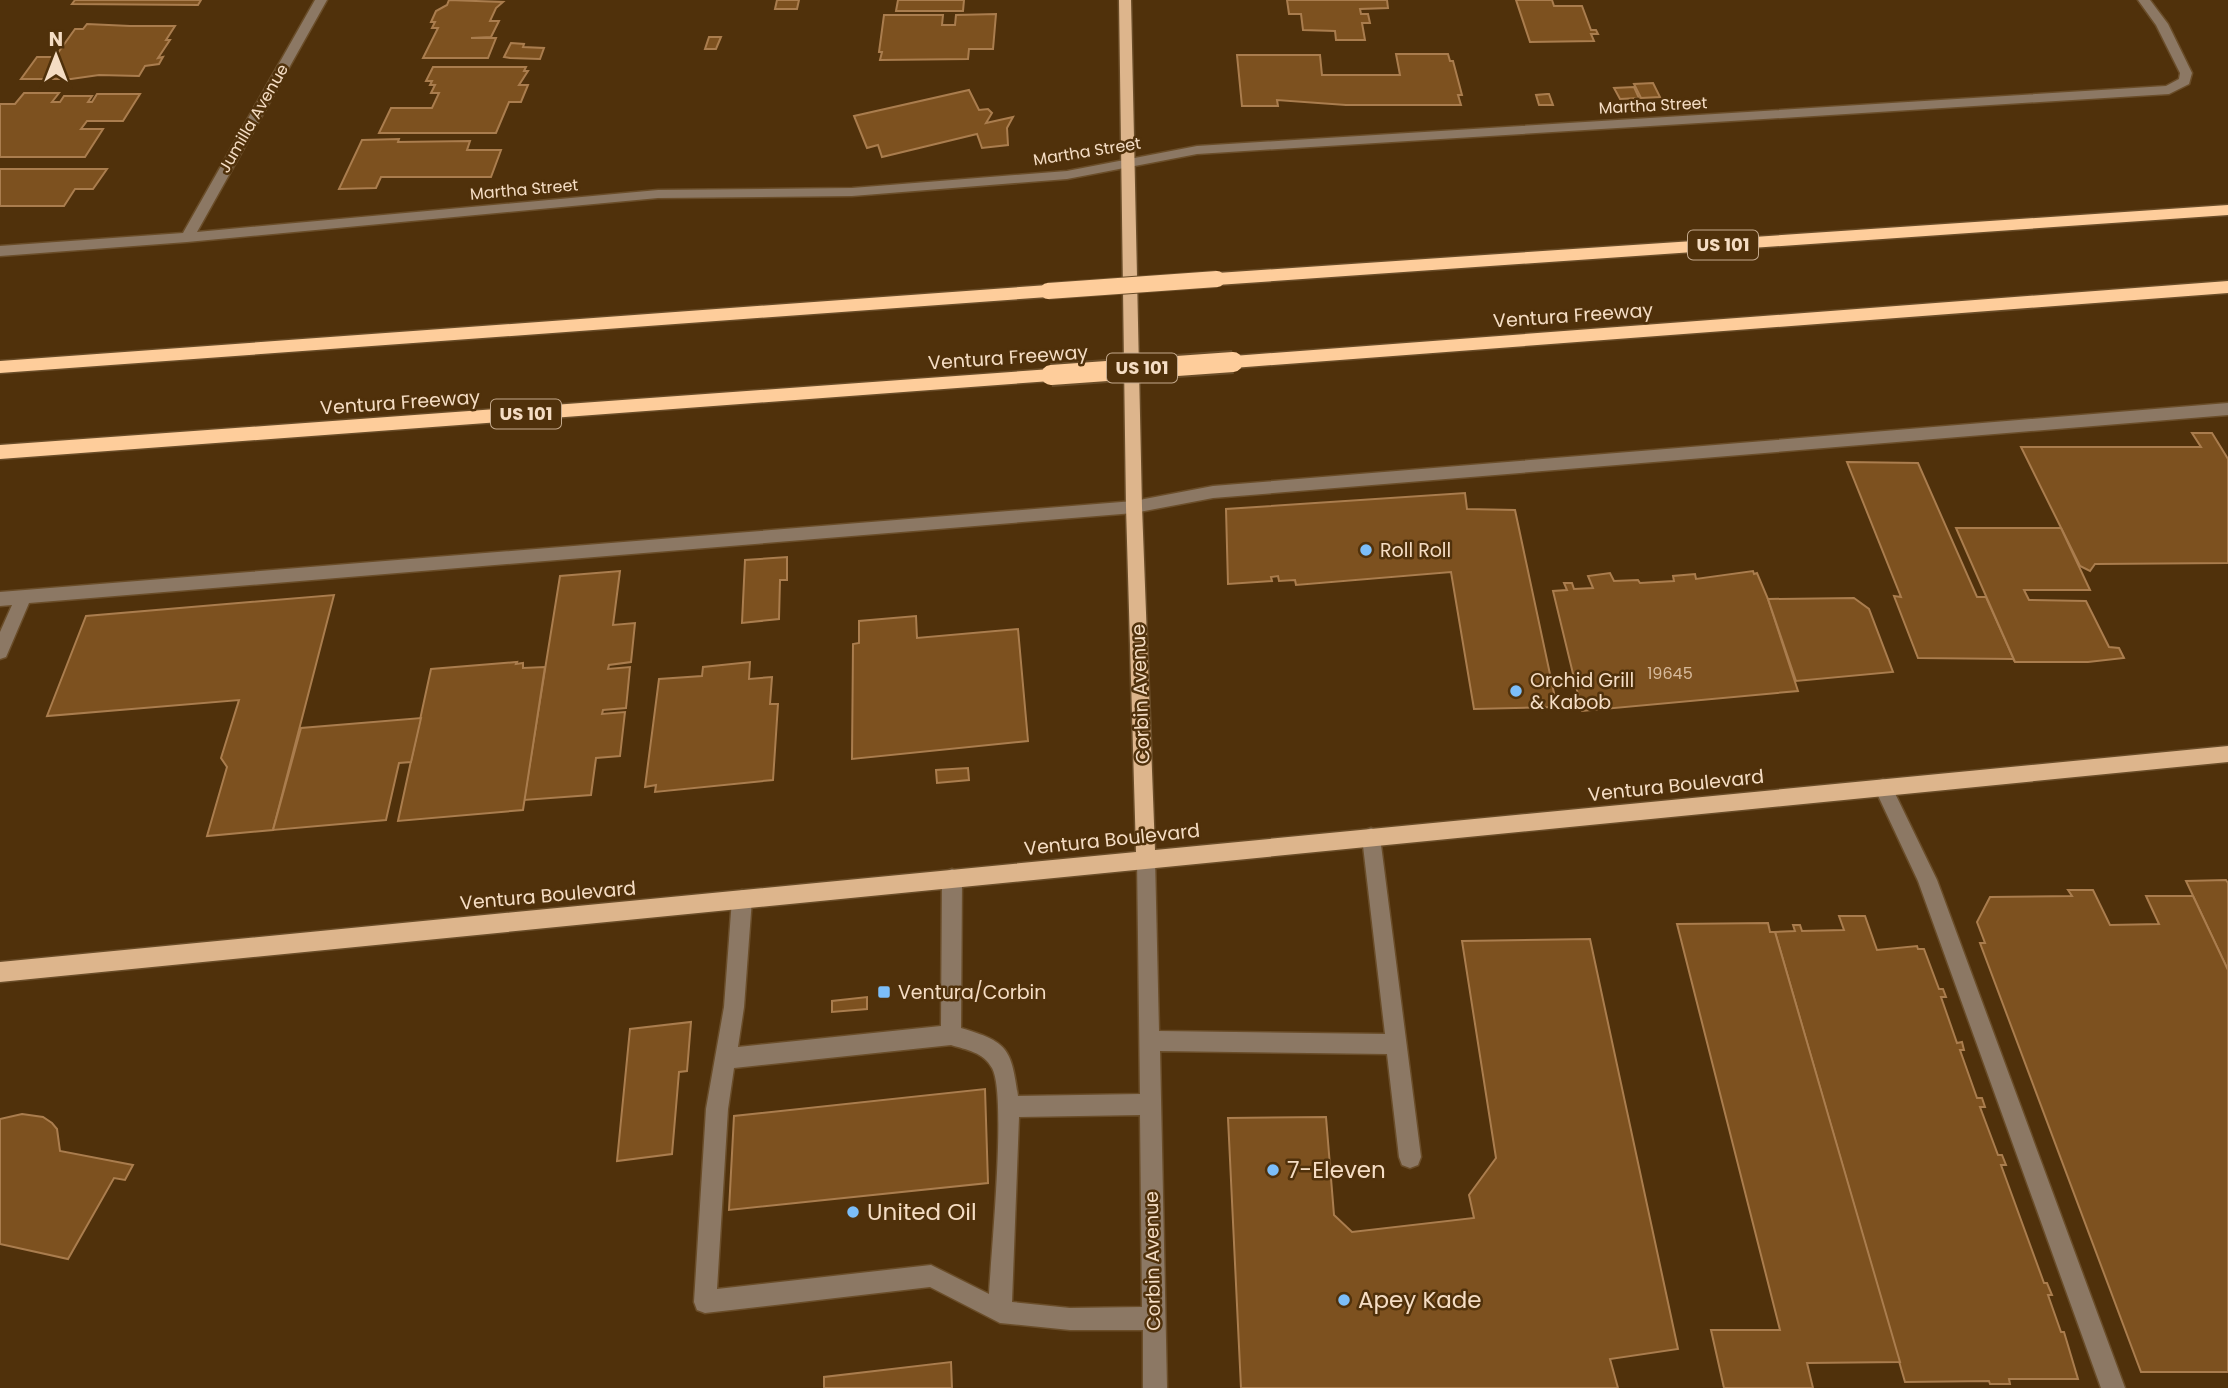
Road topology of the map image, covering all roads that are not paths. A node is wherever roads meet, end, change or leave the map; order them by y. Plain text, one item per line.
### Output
1 (321, 0) edge
2 (1125, 0) edge
3 (2144, 0) edge
4 (1126, 164) junction
5 (2228, 210) edge
6 (187, 237) junction
7 (0, 251) edge
8 (2228, 287) edge
9 (0, 367) edge
10 (2228, 409) edge
11 (0, 452) edge
12 (1134, 507) junction
13 (23, 598) junction
14 (0, 599) edge
15 (0, 652) edge
16 (2228, 754) edge
17 (1883, 787) junction
18 (1371, 837) junction
19 (1146, 859) junction
20 (952, 878) junction
21 (742, 899) junction
22 (0, 972) edge
23 (951, 1035) junction
24 (1148, 1041) junction
25 (1396, 1044) junction
26 (726, 1059) junction
27 (1149, 1104) junction
28 (1009, 1107) junction
29 (1410, 1157) dead end
30 (1000, 1312) junction
31 (1153, 1318) junction
32 (1155, 1388) edge
33 (2113, 1388) edge

1 - 6 street, Jumilla Avenue
2 - 4 main road, Corbin Avenue
3 - 4 street, Martha Street
4 - 6 street, Martha Street
4 - 12 main road, Corbin Avenue
5 - 9 highway, US 101, bridge
6 - 7 street, Martha Street
8 - 11 highway, Ventura Freeway / US 101, bridge
10 - 12 street
12 - 13 street
12 - 19 main road, Corbin Avenue
13 - 14 street
13 - 15 street
16 - 17 main road, Ventura Boulevard
17 - 18 main road, Ventura Boulevard
17 - 33 street
18 - 19 main road, Ventura Boulevard
18 - 25 street
19 - 20 main road, Ventura Boulevard
19 - 24 street, Corbin Avenue
20 - 21 main road, Ventura Boulevard
20 - 23 street
21 - 22 main road, Ventura Boulevard
21 - 26 street
23 - 26 street
23 - 28 street
24 - 25 street
24 - 27 street, Corbin Avenue
25 - 29 street
26 - 30 street
27 - 28 street
27 - 31 street, Corbin Avenue
28 - 30 street
30 - 31 street
31 - 32 street, Corbin Avenue

